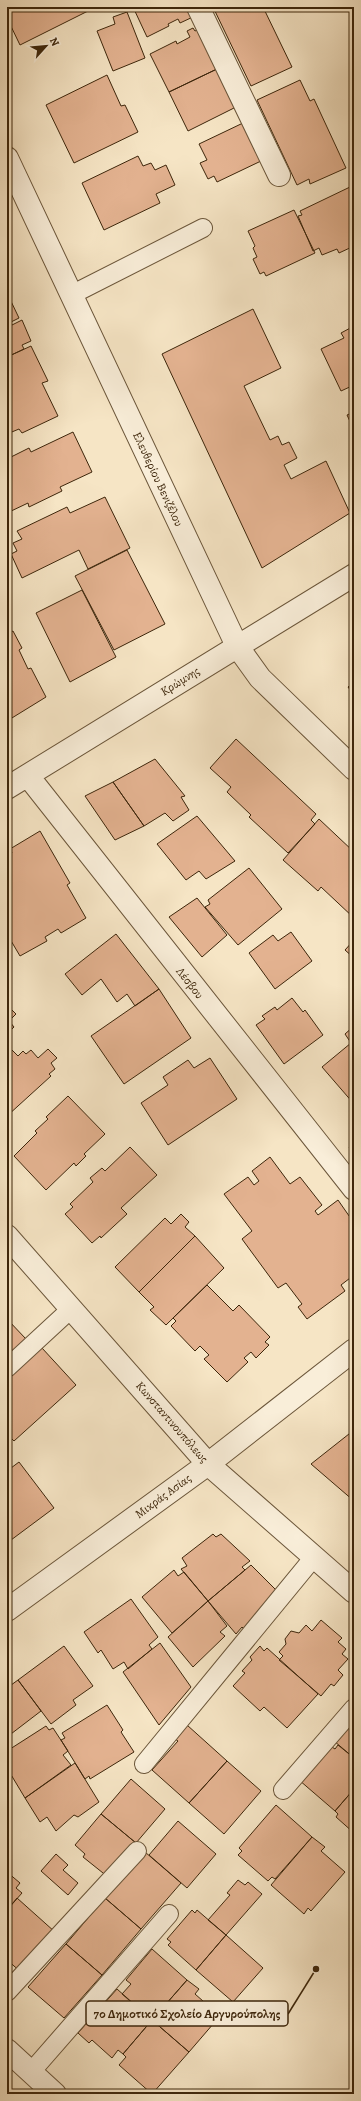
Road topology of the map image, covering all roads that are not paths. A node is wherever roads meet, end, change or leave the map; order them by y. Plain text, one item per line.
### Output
1 (198, 7) edge
2 (7, 158) edge
3 (279, 175) dead end
4 (203, 228) dead end
5 (71, 295) junction
6 (354, 575) edge
7 (237, 646) junction
8 (354, 769) edge
9 (28, 776) junction
10 (7, 788) edge
11 (354, 1189) edge
12 (7, 1236) edge
13 (72, 1308) junction
14 (354, 1350) edge
15 (7, 1368) edge
16 (208, 1464) junction
17 (314, 1558) junction
18 (354, 1592) edge
19 (7, 1610) edge
20 (354, 1708) edge
21 (144, 1764) dead end
22 (283, 1790) dead end
23 (136, 1852) dead end
24 (169, 1914) dead end
25 (7, 1992) edge
26 (7, 2050) edge
27 (31, 2072) junction
28 (48, 2092) edge

1 - 3 street
2 - 5 street, Ελευθερίου Βενιζέλου
4 - 5 lane
5 - 7 street, Ελευθερίου Βενιζέλου
6 - 7 street, Κρώμνης
7 - 8 street, Ελευθερίου Βενιζέλου
7 - 9 street, Κρώμνης
9 - 10 street, Κρώμνης
9 - 11 street, Λέσβου
12 - 13 street, Κωνσταντινουπόλεως
13 - 15 lane
13 - 16 street, Κωνσταντινουπόλεως
14 - 16 street, Μικράς Ασίας
16 - 17 street, Κωνσταντινουπόλεως
16 - 19 street, Μικράς Ασίας
17 - 18 street, Κωνσταντινουπόλεως
17 - 21 lane
20 - 22 lane
23 - 25 lane
24 - 27 lane
26 - 27 street
27 - 28 street

